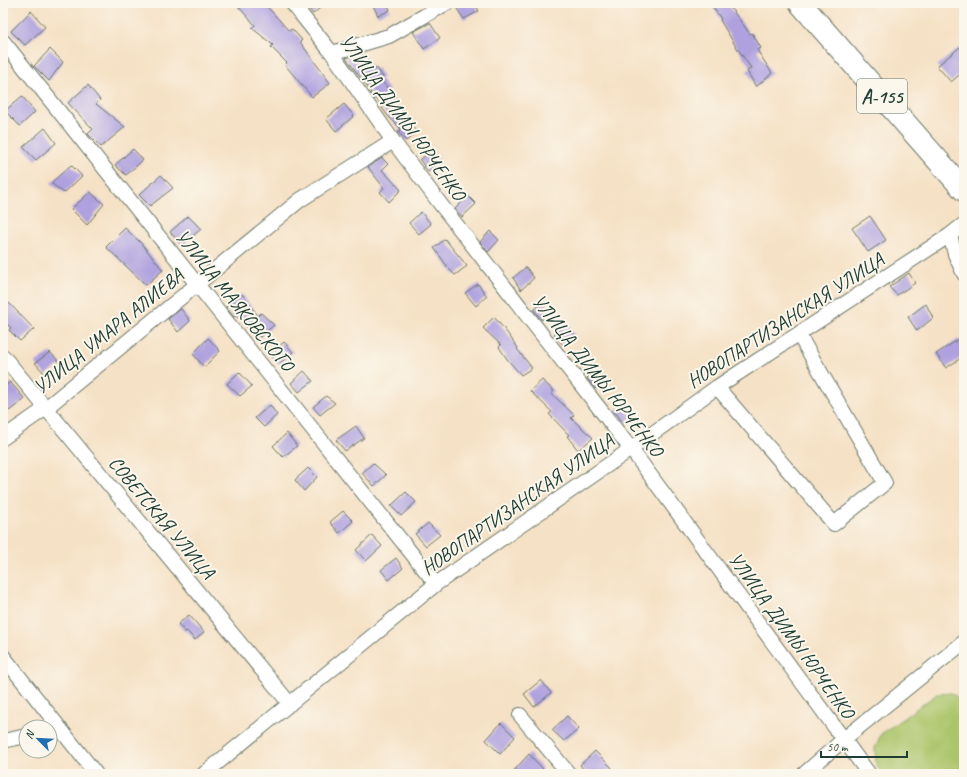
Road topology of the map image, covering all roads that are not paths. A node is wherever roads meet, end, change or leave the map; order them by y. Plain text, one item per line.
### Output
1 (292, 3) edge
2 (447, 3) edge
3 (800, 3) edge
4 (3, 41) edge
5 (332, 53) junction
6 (393, 141) junction
7 (964, 190) edge
8 (964, 224) edge
9 (950, 235) junction
10 (964, 274) edge
11 (196, 284) junction
12 (799, 335) junction
13 (3, 356) edge
14 (717, 387) junction
15 (46, 408) junction
16 (3, 438) edge
17 (631, 449) junction
18 (436, 584) junction
19 (964, 642) edge
20 (3, 656) edge
21 (290, 704) junction
22 (520, 714) dead end
23 (47, 719) edge
24 (58, 733) edge
25 (18, 738) edge
26 (844, 739) junction
27 (3, 741) edge
28 (96, 774) edge
29 (204, 774) edge
30 (569, 774) edge
31 (804, 774) edge
32 (869, 774) edge

1 - 5 street, УЛИЦА ДИМЫ ЮРЧЕНКО
2 - 5 street
3 - 7 main road, А-155
4 - 11 street, УЛИЦА МАЯКОВСКОГО
5 - 6 street, УЛИЦА ДИМЫ ЮРЧЕНКО
6 - 11 street, УЛИЦА УМАРА АЛИЕВА
6 - 17 street, УЛИЦА ДИМЫ ЮРЧЕНКО
8 - 9 street, НОВОПАРТИЗАНСКАЯ УЛИЦА
9 - 10 street
9 - 12 street, НОВОПАРТИЗАНСКАЯ УЛИЦА
11 - 15 street, УЛИЦА УМАРА АЛИЕВА
11 - 18 street, УЛИЦА МАЯКОВСКОГО
12 - 14 street, НОВОПАРТИЗАНСКАЯ УЛИЦА
12 - 14 street
13 - 15 street, СОВЕТСКАЯ УЛИЦА
14 - 17 street, НОВОПАРТИЗАНСКАЯ УЛИЦА
15 - 16 street, УЛИЦА УМАРА АЛИЕВА
15 - 21 street, СОВЕТСКАЯ УЛИЦА
17 - 18 street, НОВОПАРТИЗАНСКАЯ УЛИЦА
17 - 26 street, УЛИЦА ДИМЫ ЮРЧЕНКО
18 - 21 street, НОВОПАРТИЗАНСКАЯ УЛИЦА
19 - 26 street
20 - 23 street
21 - 29 street, НОВОПАРТИЗАНСКАЯ УЛИЦА
22 - 30 street
24 - 28 street
25 - 27 street
26 - 31 street
26 - 32 street, УЛИЦА ДИМЫ ЮРЧЕНКО

